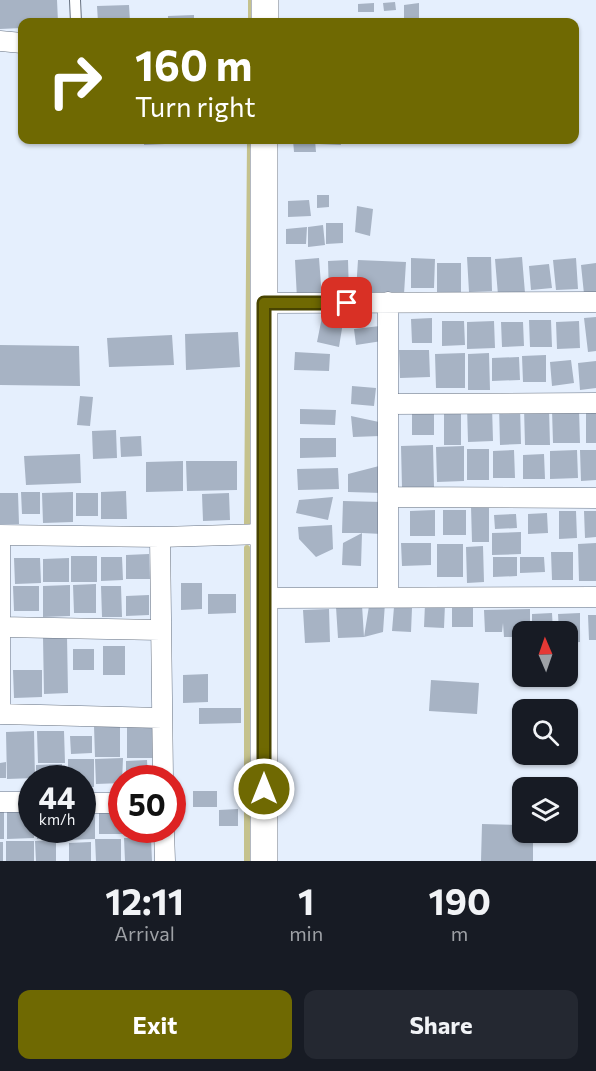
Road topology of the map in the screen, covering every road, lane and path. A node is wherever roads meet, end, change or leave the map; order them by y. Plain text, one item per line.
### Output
1 (75, 0) edge
2 (265, 0) edge
3 (76, 18) edge
4 (265, 18) edge
5 (0, 41) edge
6 (18, 43) edge
7 (264, 144) edge
8 (596, 302) edge
9 (264, 303) junction
10 (388, 303) junction
11 (596, 403) edge
12 (388, 404) junction
13 (388, 497) junction
14 (596, 498) edge
15 (265, 534) junction
16 (0, 535) edge
17 (160, 537) junction
18 (0, 542) edge
19 (388, 597) junction
20 (596, 597) edge
21 (265, 598) junction
22 (2, 627) junction
23 (160, 630) junction
24 (0, 708) edge
25 (0, 714) edge
26 (162, 718) junction
27 (163, 765) edge
28 (0, 802) edge
29 (18, 802) edge
30 (164, 843) edge
31 (165, 861) edge
32 (264, 861) edge

1 - 3 lane
2 - 4 main road
5 - 6 street
7 - 9 main road
8 - 10 street
9 - 10 street
9 - 15 main road
10 - 12 street
11 - 12 street
12 - 13 street
13 - 14 street
13 - 19 street
15 - 17 street
15 - 21 main road
16 - 17 street
17 - 23 street
18 - 22 street
19 - 20 street
19 - 21 street
21 - 32 main road
22 - 23 street
22 - 24 street
23 - 26 street
25 - 26 street
26 - 27 street
28 - 29 street
30 - 31 street

